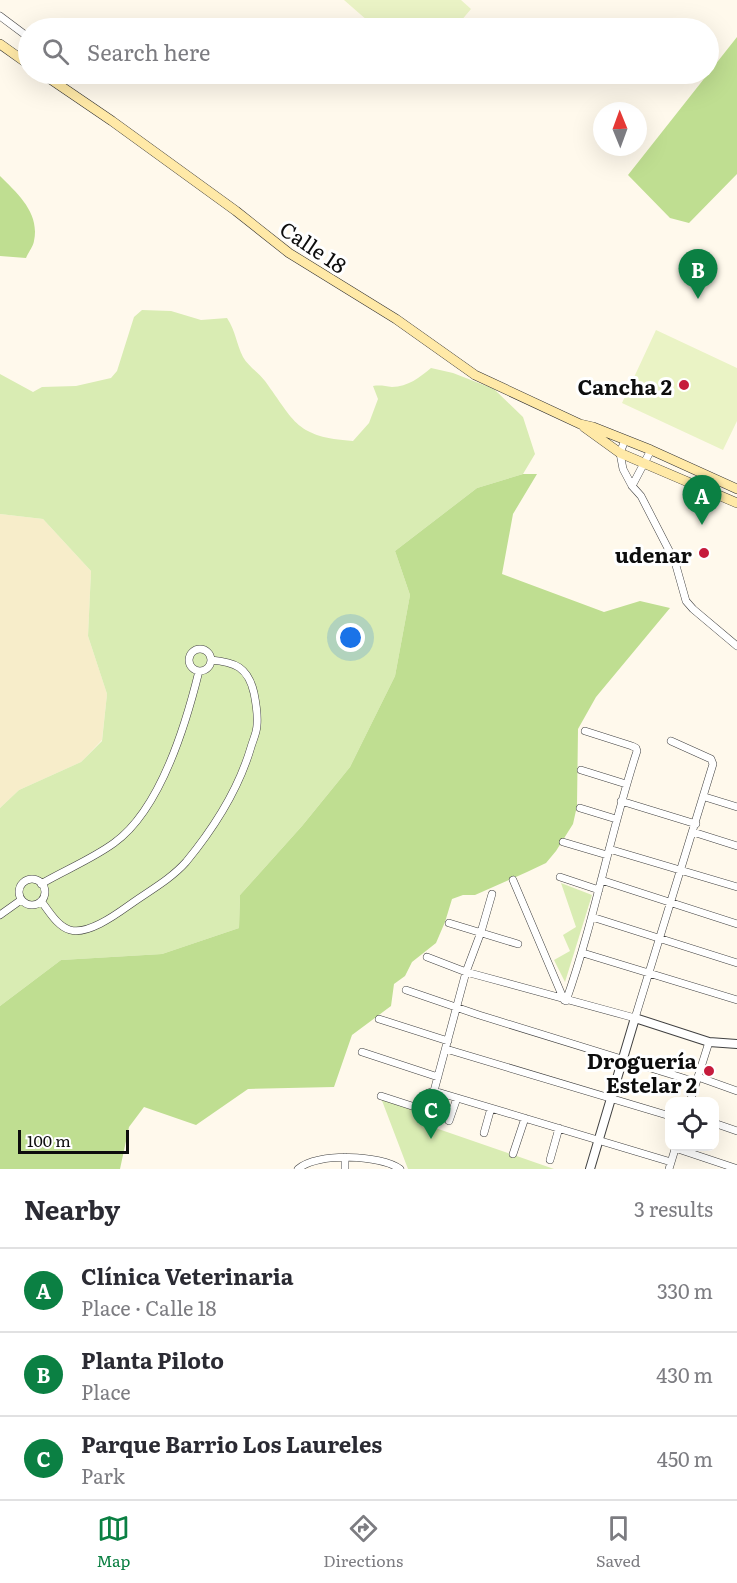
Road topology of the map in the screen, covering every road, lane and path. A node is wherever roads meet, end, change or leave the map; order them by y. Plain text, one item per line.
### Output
1 (0, 16) edge
2 (18, 30) edge
3 (0, 44) edge
4 (18, 55) edge
5 (60, 84) edge
6 (580, 424) junction
7 (625, 440) junction
8 (651, 450) junction
9 (620, 453) junction
10 (643, 464) junction
11 (632, 486) junction
12 (737, 489) edge
13 (737, 503) edge
14 (737, 646) edge
15 (211, 660) junction
16 (199, 671) junction
17 (585, 730) dead end
18 (671, 741) dead end
19 (581, 770) dead end
20 (626, 784) junction
21 (705, 797) junction
22 (621, 801) junction
23 (737, 807) edge
24 (580, 808) dead end
25 (616, 819) junction
26 (694, 828) junction
27 (563, 842) dead end
28 (737, 846) edge
29 (608, 852) junction
30 (681, 870) junction
31 (560, 878) dead end
32 (513, 880) dead end
33 (601, 880) junction
34 (41, 884) junction
35 (737, 887) edge
36 (598, 890) junction
37 (492, 894) dead end
38 (21, 900) junction
39 (41, 901) junction
40 (670, 902) junction
41 (0, 915) edge
42 (592, 917) junction
43 (450, 923) dead end
44 (737, 924) edge
45 (481, 932) junction
46 (660, 938) junction
47 (518, 945) dead end
48 (582, 953) junction
49 (428, 957) dead end
50 (737, 963) edge
51 (466, 972) junction
52 (650, 973) junction
53 (406, 990) dead end
54 (565, 1000) junction
55 (737, 1000) edge
56 (458, 1008) junction
57 (635, 1018) junction
58 (379, 1019) dead end
59 (448, 1041) junction
60 (709, 1042) junction
61 (737, 1044) edge
62 (446, 1049) junction
63 (362, 1052) dead end
64 (622, 1059) junction
65 (438, 1077) junction
66 (697, 1079) junction
67 (434, 1091) junction
68 (737, 1091) edge
69 (381, 1096) dead end
70 (691, 1097) edge
71 (457, 1098) junction
72 (611, 1098) junction
73 (490, 1108) junction
74 (665, 1115) edge
75 (525, 1118) junction
76 (449, 1120) dead end
77 (719, 1125) edge
78 (559, 1128) junction
79 (737, 1131) edge
80 (484, 1133) dead end
81 (599, 1140) junction
82 (674, 1151) edge
83 (686, 1151) edge
84 (513, 1154) dead end
85 (345, 1157) junction
86 (550, 1160) dead end
87 (670, 1166) edge
88 (735, 1168) edge
89 (298, 1169) edge
90 (345, 1169) edge
91 (400, 1169) edge
92 (590, 1169) edge

1 - 2 street
3 - 4 main road
5 - 6 main road, Calle 18
6 - 7 main road, Calle 18
6 - 9 main road, Calle 18
7 - 8 main road, Calle 18
7 - 9 street
8 - 10 street
8 - 12 main road, Calle 18
9 - 10 main road, Calle 18
9 - 11 street
10 - 11 street
10 - 13 main road, Calle 18
11 - 14 street
15 - 16 street
15 - 16 street
15 - 39 street
16 - 34 street
17 - 20 street
18 - 21 street
19 - 20 street
20 - 22 street
21 - 23 street
21 - 26 street
22 - 25 street
22 - 26 street
24 - 25 street
25 - 29 street
26 - 28 street
26 - 30 street
27 - 29 street
29 - 30 street
29 - 33 street
30 - 35 street
30 - 40 street
31 - 36 street
32 - 54 street
33 - 36 street
33 - 40 street
34 - 38 street
34 - 39 street
36 - 42 street
37 - 45 street
38 - 39 street
38 - 41 street
40 - 44 street
40 - 46 street
42 - 46 street
42 - 48 street
43 - 45 street
45 - 47 street
45 - 51 street
46 - 50 street
46 - 52 street
48 - 52 street
48 - 54 street
49 - 51 street
51 - 54 street
51 - 56 street
52 - 55 street
52 - 57 street
53 - 56 street
54 - 57 street
56 - 59 street
56 - 64 street
57 - 60 street
57 - 64 street
58 - 59 street
59 - 62 street
60 - 61 street
60 - 66 street
62 - 65 street
62 - 72 street
63 - 65 street
64 - 66 street
64 - 72 street
65 - 67 street
66 - 68 street
66 - 70 street
67 - 69 street
67 - 71 street
71 - 73 street
71 - 76 street
72 - 74 street
72 - 81 street
73 - 75 street
73 - 80 street
75 - 78 street
75 - 84 street
77 - 79 street
78 - 81 street
78 - 86 street
81 - 87 street
81 - 92 street
82 - 87 street
83 - 88 street
85 - 89 street
85 - 90 street
85 - 91 street

